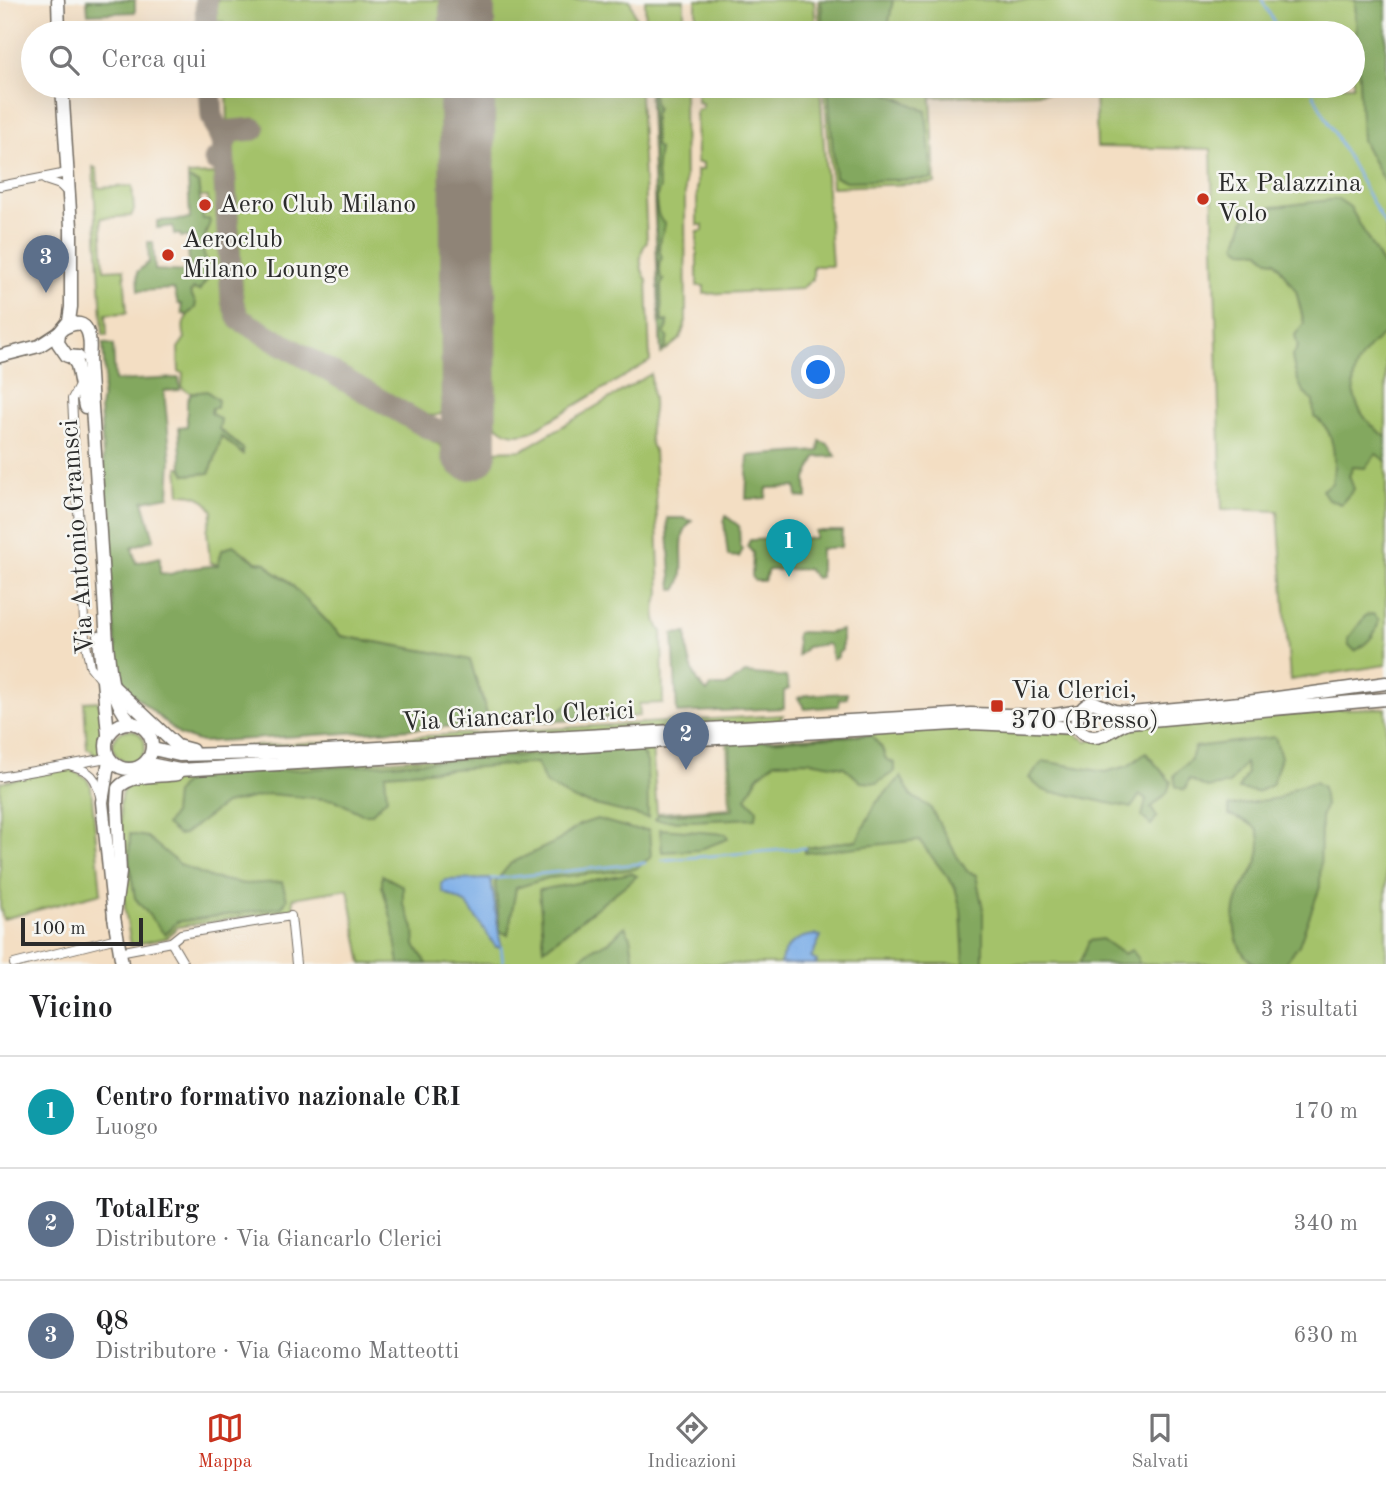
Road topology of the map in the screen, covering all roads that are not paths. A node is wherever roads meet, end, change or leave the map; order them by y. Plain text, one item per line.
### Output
1 (58, 0) edge
2 (59, 21) edge
3 (63, 98) edge
4 (67, 173) junction
5 (39, 179) junction
6 (0, 186) edge
7 (69, 194) junction
8 (72, 261) junction
9 (83, 327) junction
10 (61, 330) junction
11 (90, 345) junction
12 (39, 346) junction
13 (67, 355) junction
14 (0, 356) edge
15 (1386, 676) edge
16 (107, 683) junction
17 (1386, 683) edge
18 (1365, 686) junction
19 (1386, 699) edge
20 (1106, 708) junction
21 (1080, 711) junction
22 (130, 721) junction
23 (1077, 727) junction
24 (1109, 730) junction
25 (108, 734) junction
26 (153, 749) junction
27 (210, 754) junction
28 (108, 759) junction
29 (69, 765) junction
30 (141, 765) junction
31 (216, 767) junction
32 (122, 768) junction
33 (0, 777) edge
34 (102, 802) junction
35 (104, 830) junction
36 (114, 917) junction
37 (117, 938) junction
38 (171, 942) junction
39 (121, 958) edge
40 (14, 964) edge
41 (184, 964) edge
42 (296, 964) edge

1 - 2 street
3 - 4 street
4 - 5 street
4 - 7 street
5 - 6 street
5 - 7 street
7 - 8 street
8 - 9 street
8 - 10 street
9 - 10 street
9 - 11 street
10 - 12 street
10 - 13 street
11 - 13 street
11 - 16 street, Via Antonio Gramsci
12 - 13 street
12 - 14 street
13 - 16 street, Via Antonio Gramsci
15 - 18 street
16 - 22 street, Via Antonio Gramsci
16 - 25 street, Via Antonio Gramsci
16 - 27 street, Via Giancarlo Clerici
17 - 18 street
18 - 20 street
19 - 24 street
20 - 21 street
20 - 24 street
21 - 23 street
21 - 27 street, Via Giancarlo Clerici
22 - 25 street
22 - 26 street
23 - 24 street
23 - 31 street, Via Giancarlo Clerici
25 - 28 street
26 - 27 street, Via Giancarlo Clerici
26 - 30 street
28 - 29 street
28 - 32 street
28 - 34 street
29 - 33 street
29 - 34 street
30 - 31 street, Via Giancarlo Clerici
30 - 32 street
31 - 36 street, Via Giancarlo Clerici
32 - 35 street
34 - 35 street
35 - 36 street
36 - 37 street
37 - 39 street
37 - 40 street
38 - 39 street
38 - 41 street
38 - 42 street

